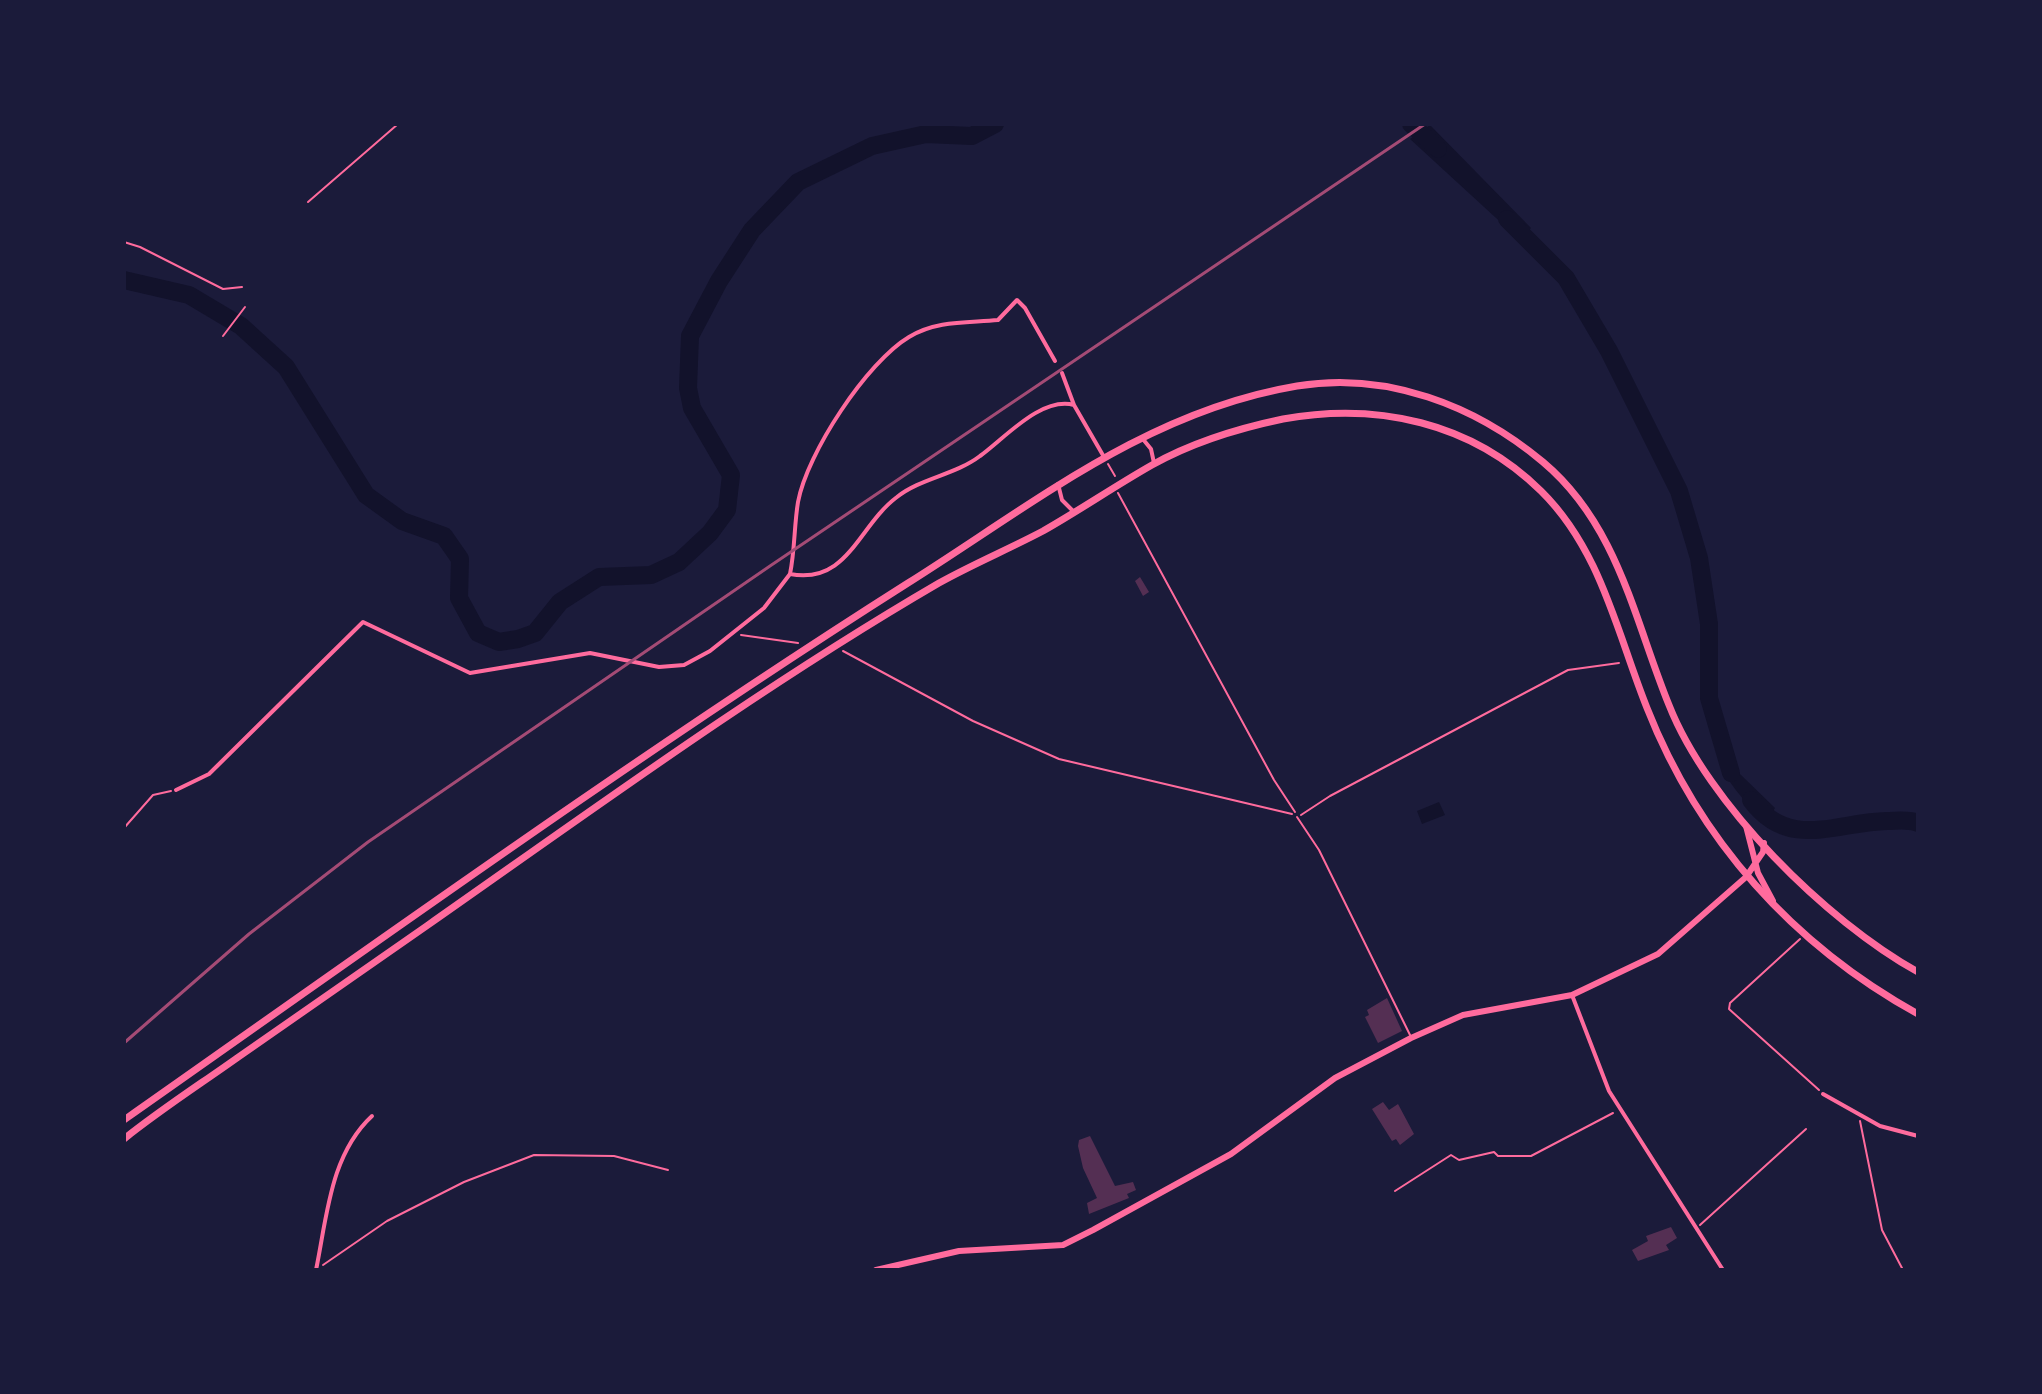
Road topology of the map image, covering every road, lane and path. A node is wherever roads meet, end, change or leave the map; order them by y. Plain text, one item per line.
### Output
1 (398, 124) edge
2 (308, 202) dead end
3 (124, 242) edge
4 (242, 287) dead end
5 (245, 307) dead end
6 (223, 336) dead end
7 (1055, 361) dead end
8 (1062, 373) dead end
9 (1074, 405) junction
10 (1140, 437) junction
11 (1104, 457) junction
12 (1154, 463) junction
13 (1058, 483) junction
14 (1120, 485) junction
15 (1074, 512) junction
16 (790, 574) junction
17 (732, 633) junction
18 (822, 638) junction
19 (838, 646) junction
20 (1619, 663) dead end
21 (176, 790) joint
22 (1297, 817) junction
23 (1745, 822) junction
24 (124, 828) edge
25 (1764, 843) junction
26 (1755, 864) junction
27 (1746, 877) junction
28 (1779, 911) junction
29 (1804, 935) junction
30 (1918, 972) edge
31 (1572, 995) junction
32 (1918, 1014) edge
33 (1411, 1038) junction
34 (1823, 1094) joint
35 (1621, 1109) junction
36 (372, 1116) dead end
37 (1863, 1117) junction
38 (124, 1120) edge
39 (1806, 1129) dead end
40 (1918, 1136) edge
41 (124, 1139) edge
42 (668, 1170) dead end
43 (1395, 1191) dead end
44 (1695, 1228) junction
45 (316, 1269) edge
46 (876, 1270) edge
47 (1723, 1270) edge
48 (1903, 1270) edge

1 - 2 path
3 - 4 path
5 - 6 path
7 - 16 street
8 - 9 street
9 - 11 street
9 - 16 street
10 - 11 highway
10 - 12 street
10 - 23 highway
11 - 13 highway
11 - 14 path
12 - 14 highway
12 - 27 highway
13 - 15 street
13 - 18 highway
14 - 15 highway
14 - 22 path
15 - 19 highway
16 - 17 street
17 - 18 path
17 - 21 street
18 - 38 highway
19 - 22 path
19 - 41 highway
20 - 22 path
21 - 24 path
22 - 33 lane
23 - 25 highway
23 - 26 main road
25 - 26 main road
25 - 30 highway
26 - 27 main road
26 - 28 main road
27 - 28 highway
27 - 31 main road
28 - 29 highway
29 - 32 highway
29 - 34 path
31 - 33 main road
31 - 35 street
33 - 46 main road
34 - 37 street
35 - 43 path
35 - 44 street
36 - 45 street
37 - 40 street
37 - 48 path
39 - 44 path
42 - 45 path
44 - 47 street

